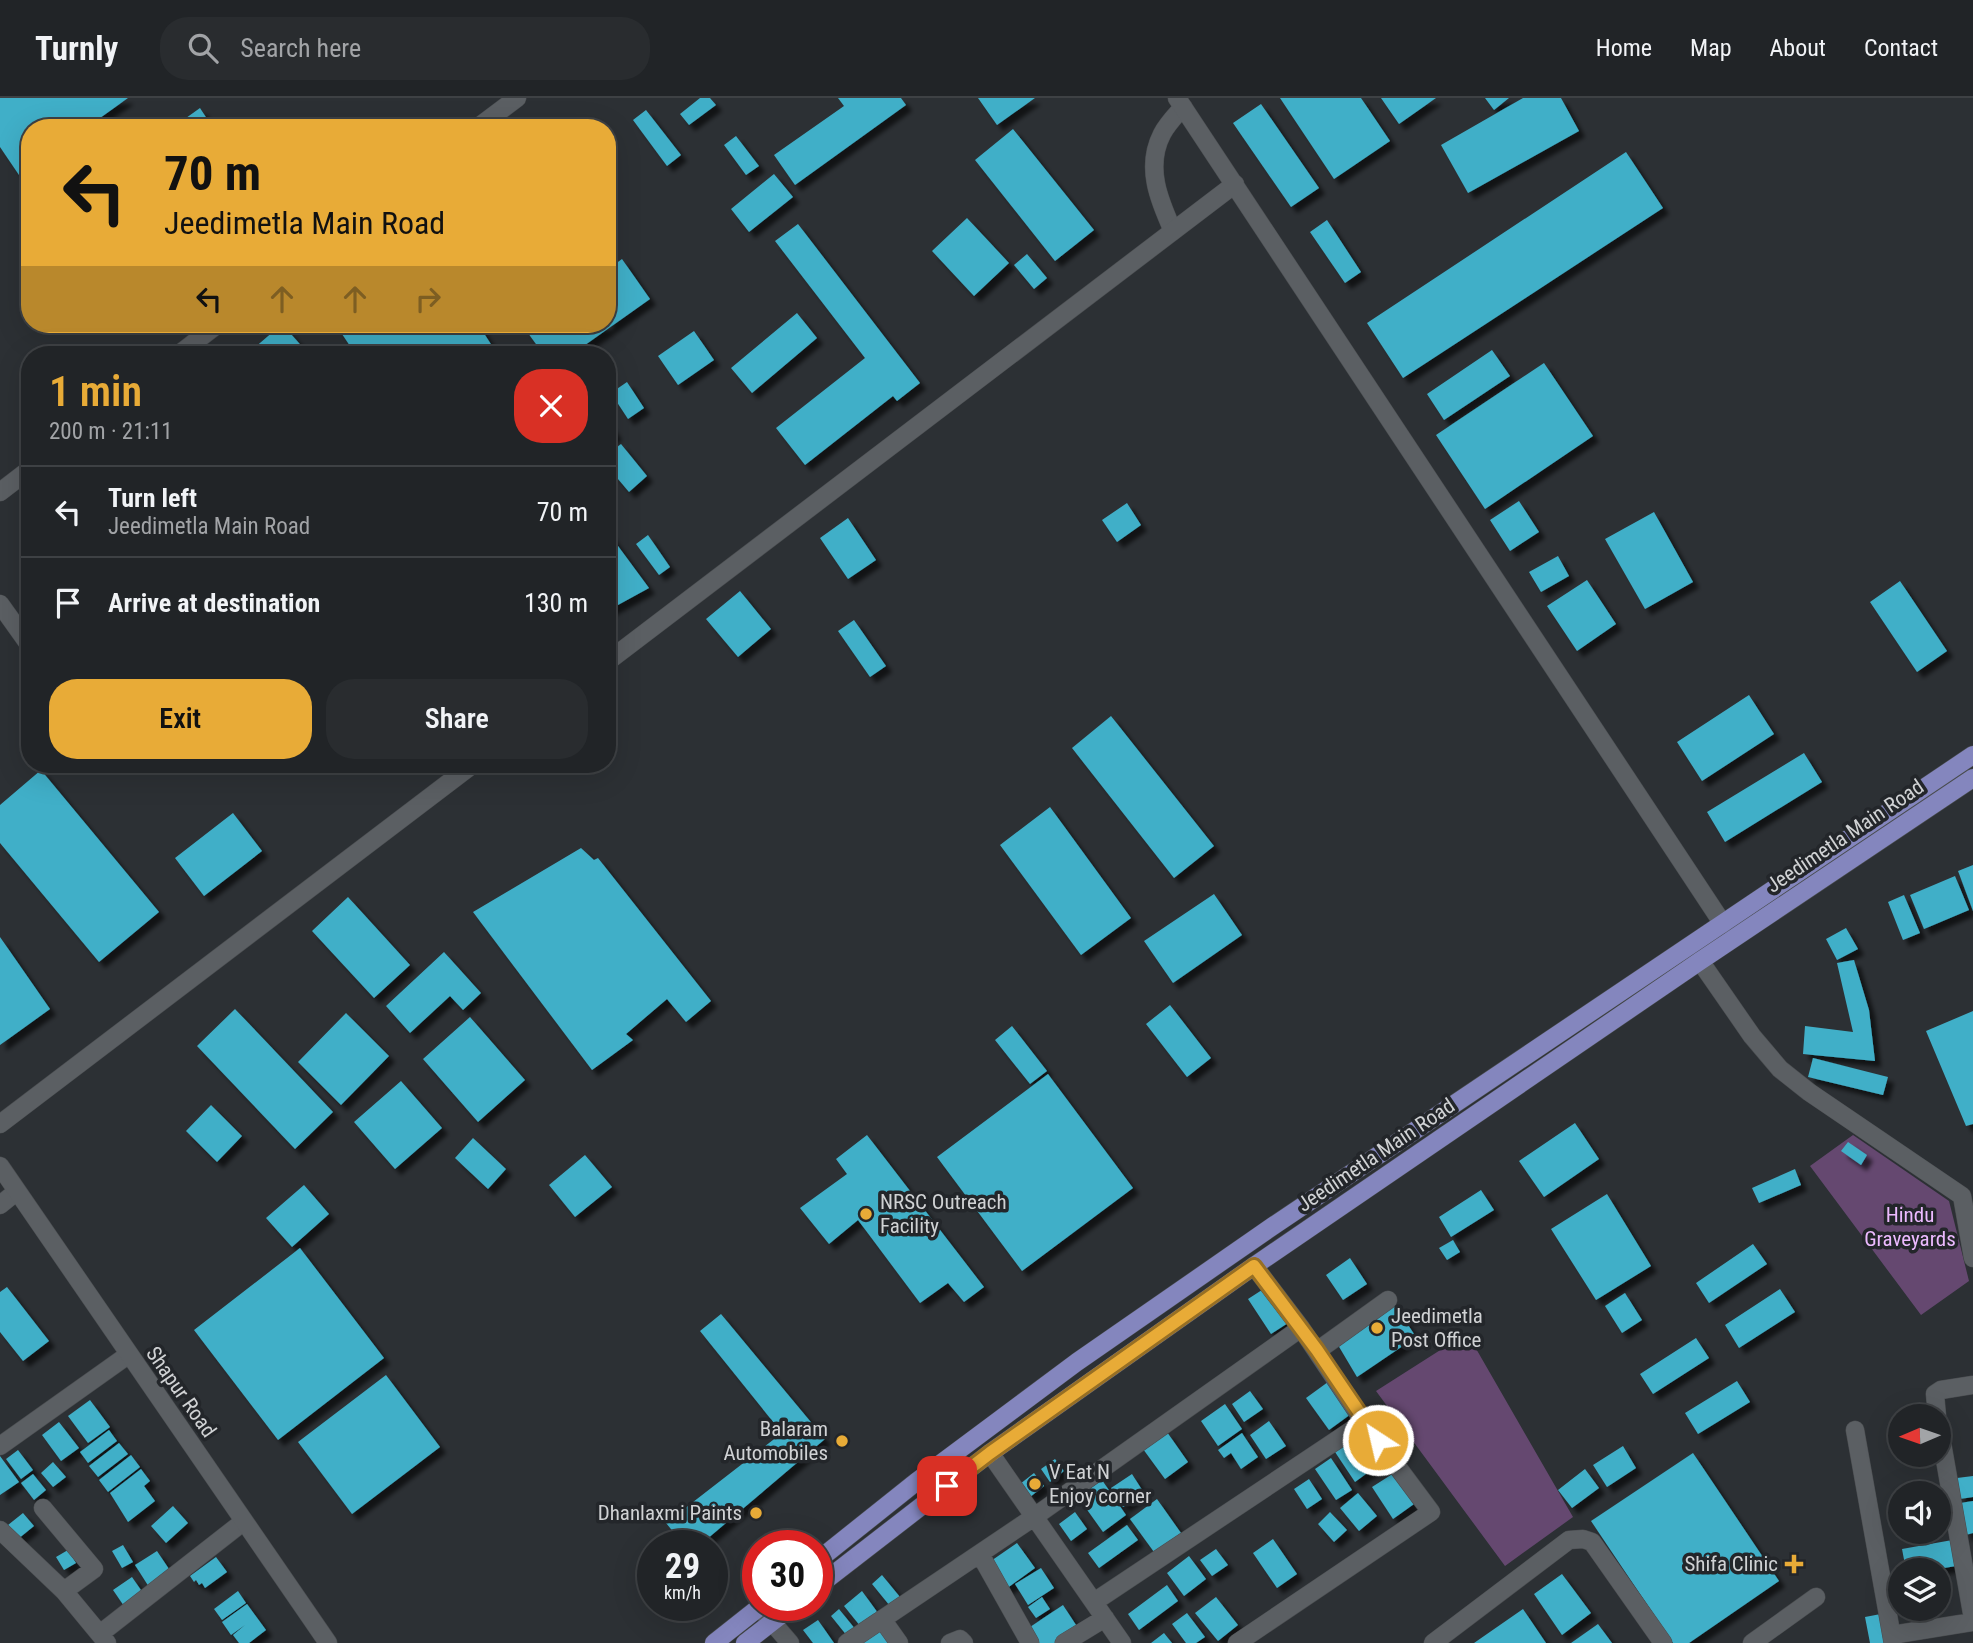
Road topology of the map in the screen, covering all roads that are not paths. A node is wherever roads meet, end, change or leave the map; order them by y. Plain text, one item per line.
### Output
1 (517, 98) edge
2 (1185, 101) edge
3 (489, 119) edge
4 (1235, 184) junction
5 (1173, 231) junction
6 (206, 333) edge
7 (190, 346) edge
8 (21, 476) edge
9 (0, 492) edge
10 (0, 604) edge
11 (21, 633) edge
12 (616, 655) edge
13 (1973, 755) edge
14 (461, 773) edge
15 (1973, 778) edge
16 (1723, 924) junction
17 (1700, 961) junction
18 (0, 1124) edge
19 (0, 1166) edge
20 (16, 1192) junction
21 (1967, 1195) edge
22 (0, 1205) edge
23 (1973, 1258) edge
24 (1254, 1266) junction
25 (1388, 1300) dead end
26 (1301, 1328) junction
27 (1317, 1350) junction
28 (128, 1355) junction
29 (1973, 1385) edge
30 (1936, 1404) edge
31 (1364, 1422) junction
32 (1855, 1430) dead end
33 (0, 1446) edge
34 (990, 1453) junction
35 (1946, 1467) edge
36 (43, 1508) dead end
37 (1034, 1517) junction
38 (243, 1522) junction
39 (0, 1530) edge
40 (833, 1548) edge
41 (980, 1554) junction
42 (833, 1575) edge
43 (64, 1591) junction
44 (1816, 1597) dead end
45 (1094, 1602) junction
46 (1105, 1618) junction
47 (882, 1619) junction
48 (742, 1621) edge
49 (1973, 1621) edge
50 (772, 1622) joint
51 (104, 1638) edge
52 (1892, 1639) edge
53 (328, 1643) edge
54 (714, 1643) edge
55 (745, 1643) edge
56 (790, 1643) edge
57 (847, 1643) edge
58 (899, 1643) edge
59 (950, 1643) edge
60 (964, 1643) edge
61 (1030, 1643) edge
62 (1064, 1643) edge
63 (1122, 1643) edge
64 (1237, 1643) edge
65 (1433, 1643) edge
66 (1663, 1643) edge
67 (1752, 1643) edge

1 - 3 street
2 - 4 street
2 - 5 street
4 - 5 street
4 - 16 street
5 - 12 street
6 - 7 street
8 - 9 street
10 - 11 street
13 - 16 main road, Jeedimetla Main Road
14 - 18 street
15 - 17 main road, Jeedimetla Main Road
16 - 40 main road, Jeedimetla Main Road
17 - 21 street
17 - 24 main road, Jeedimetla Main Road
19 - 20 street, Shapur Road
20 - 22 street
20 - 28 street, Shapur Road
21 - 23 street
24 - 26 street
24 - 34 main road, Jeedimetla Main Road
25 - 27 street
26 - 27 street
26 - 37 street
27 - 31 street
28 - 33 street
28 - 38 street, Shapur Road
29 - 30 street
31 - 45 street
31 - 64 street
32 - 52 street
34 - 37 street
34 - 42 main road, Jeedimetla Main Road
35 - 49 street
36 - 43 street
37 - 41 street
37 - 45 street
38 - 51 street
38 - 53 street, Shapur Road
39 - 43 street
41 - 47 street
41 - 61 street
43 - 51 street
44 - 67 street
45 - 46 street
46 - 62 street
46 - 63 street
47 - 57 street
47 - 58 street
48 - 54 main road
49 - 52 street
50 - 55 main road
50 - 56 street
59 - 60 street
65 - 66 street

